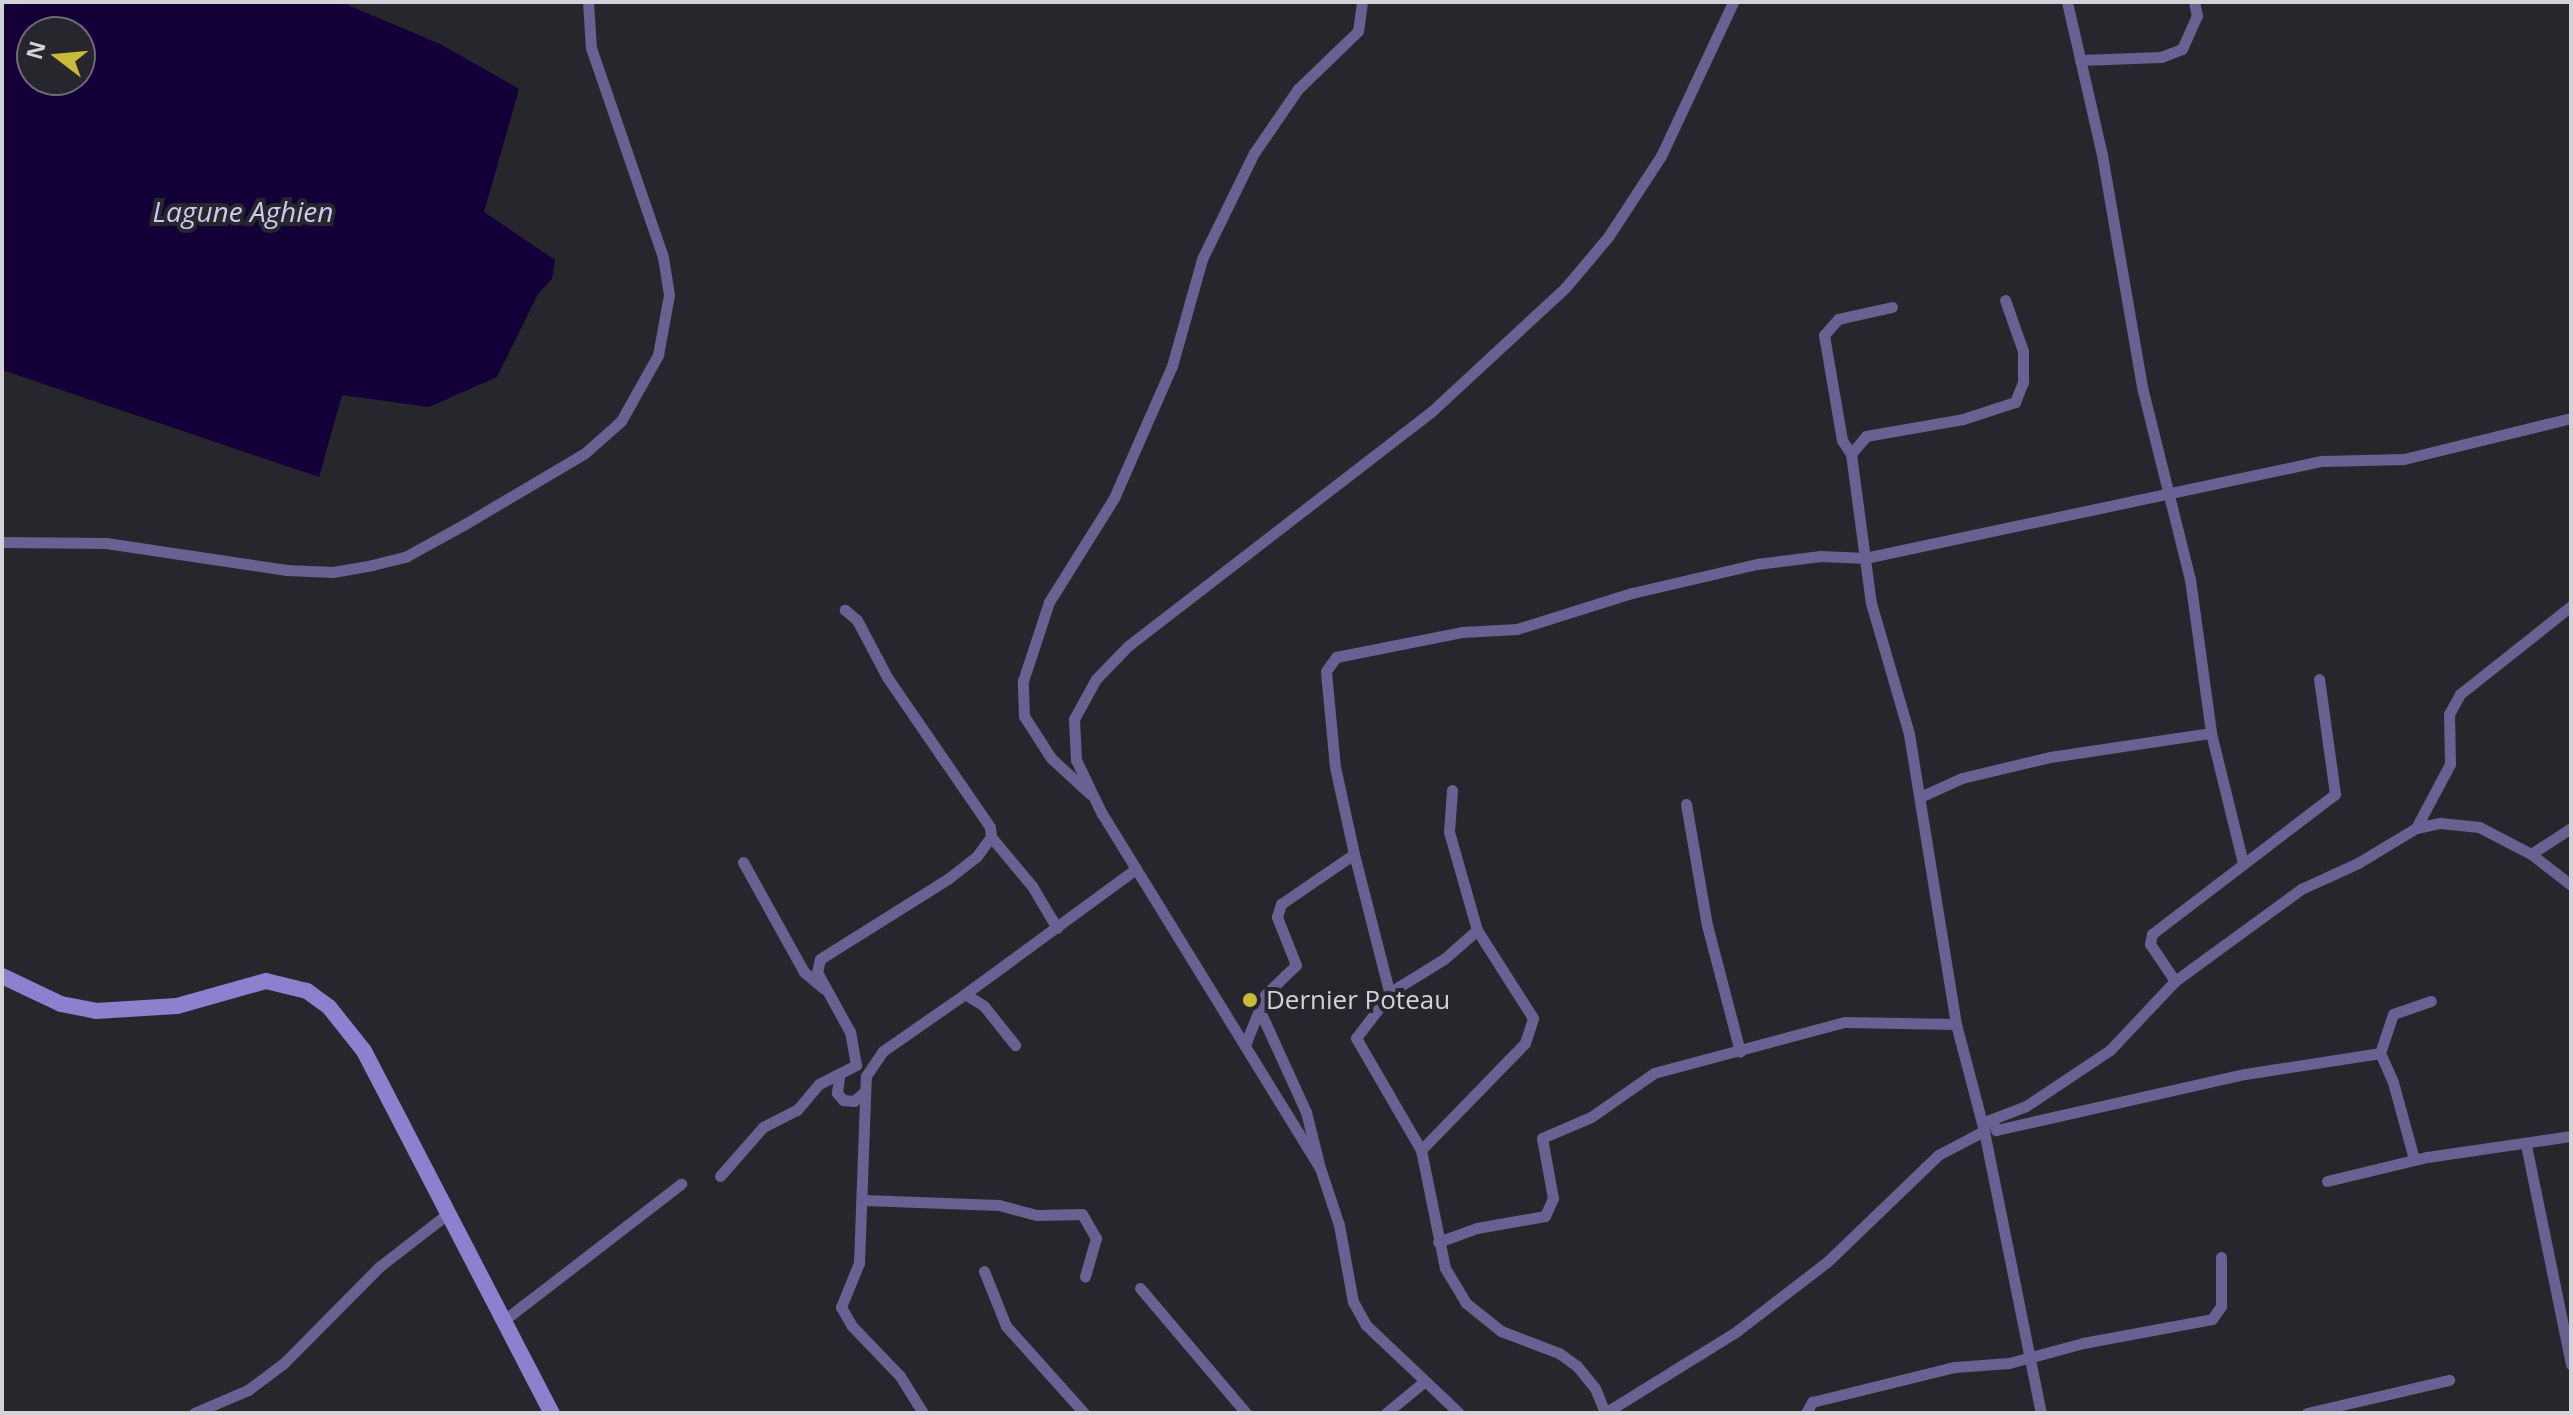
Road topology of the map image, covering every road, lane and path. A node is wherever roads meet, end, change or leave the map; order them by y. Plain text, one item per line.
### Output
1 (588, 2) edge
2 (1362, 2) edge
3 (1733, 2) edge
4 (2067, 2) edge
5 (2194, 2) edge
6 (2080, 60) junction
7 (2005, 300) dead end
8 (1892, 307) dead end
9 (2571, 418) edge
10 (1851, 454) junction
11 (2169, 491) junction
12 (2, 542) edge
13 (1865, 558) junction
14 (2571, 606) edge
15 (845, 610) dead end
16 (2319, 679) dead end
17 (2211, 733) junction
18 (1452, 790) dead end
19 (1920, 797) junction
20 (1096, 800) junction
21 (1686, 804) dead end
22 (2416, 828) junction
23 (2571, 828) edge
24 (991, 837) junction
25 (1354, 854) junction
26 (2531, 854) junction
27 (743, 862) dead end
28 (2243, 863) junction
29 (1136, 869) junction
30 (2571, 885) edge
31 (1057, 928) junction
32 (1477, 930) junction
33 (2, 976) edge
34 (2175, 981) junction
35 (824, 989) junction
36 (965, 994) junction
37 (1390, 995) junction
38 (2431, 1001) dead end
39 (1259, 1008) junction
40 (1956, 1024) junction
41 (1015, 1045) dead end
42 (1245, 1045) junction
43 (1740, 1052) junction
44 (2380, 1053) junction
45 (854, 1070) junction
46 (866, 1076) junction
47 (839, 1078) junction
48 (863, 1093) junction
49 (1986, 1125) junction
50 (2571, 1136) edge
51 (2526, 1145) junction
52 (1421, 1150) junction
53 (2414, 1159) junction
54 (1320, 1168) junction
55 (720, 1176) dead end
56 (2327, 1181) dead end
57 (681, 1184) dead end
58 (864, 1200) junction
59 (446, 1215) junction
60 (1438, 1242) junction
61 (2221, 1257) dead end
62 (984, 1271) dead end
63 (1085, 1276) dead end
64 (1140, 1288) dead end
65 (503, 1321) junction
66 (2030, 1358) junction
67 (2571, 1364) edge
68 (2449, 1380) dead end
69 (1425, 1381) junction
70 (194, 1413) edge
71 (552, 1413) edge
72 (923, 1413) edge
73 (1084, 1413) edge
74 (1246, 1413) edge
75 (1386, 1413) edge
76 (1459, 1413) edge
77 (1605, 1413) edge
78 (1806, 1413) edge
79 (2041, 1413) edge
80 (2307, 1413) edge

1 - 12 street
2 - 20 street
3 - 20 street
4 - 6 street
5 - 6 street
6 - 11 street
7 - 10 street
8 - 10 street
9 - 11 street
10 - 13 street
11 - 13 street
11 - 17 street
13 - 19 street
13 - 25 street
14 - 22 street
15 - 24 street
16 - 28 street
17 - 19 street
17 - 28 street
18 - 32 street
19 - 40 street
20 - 29 street
21 - 43 street
22 - 26 street
22 - 34 street
23 - 26 street
24 - 31 street
24 - 35 street
25 - 37 street
25 - 39 street
26 - 30 street
27 - 35 street
28 - 34 street
29 - 31 street
29 - 42 street
31 - 36 street
32 - 37 street
32 - 52 street
33 - 59 street
34 - 49 street
35 - 45 street
36 - 41 street
36 - 46 street
37 - 52 street
38 - 44 street
39 - 42 street
39 - 54 street
40 - 43 street
40 - 49 street
42 - 54 street
43 - 60 street
44 - 49 street
44 - 53 street
45 - 46 street
45 - 47 street
46 - 48 street
47 - 48 street
47 - 55 street
48 - 58 street
49 - 66 street
49 - 77 street
50 - 51 street
51 - 53 street
51 - 67 street
52 - 60 street
53 - 56 street
54 - 69 street
57 - 65 street
58 - 63 street
58 - 72 street
59 - 65 street
59 - 70 street
60 - 77 street
61 - 66 street
62 - 73 street
64 - 74 street
65 - 71 street
66 - 78 street
66 - 79 street
68 - 80 street
69 - 75 street
69 - 76 street

